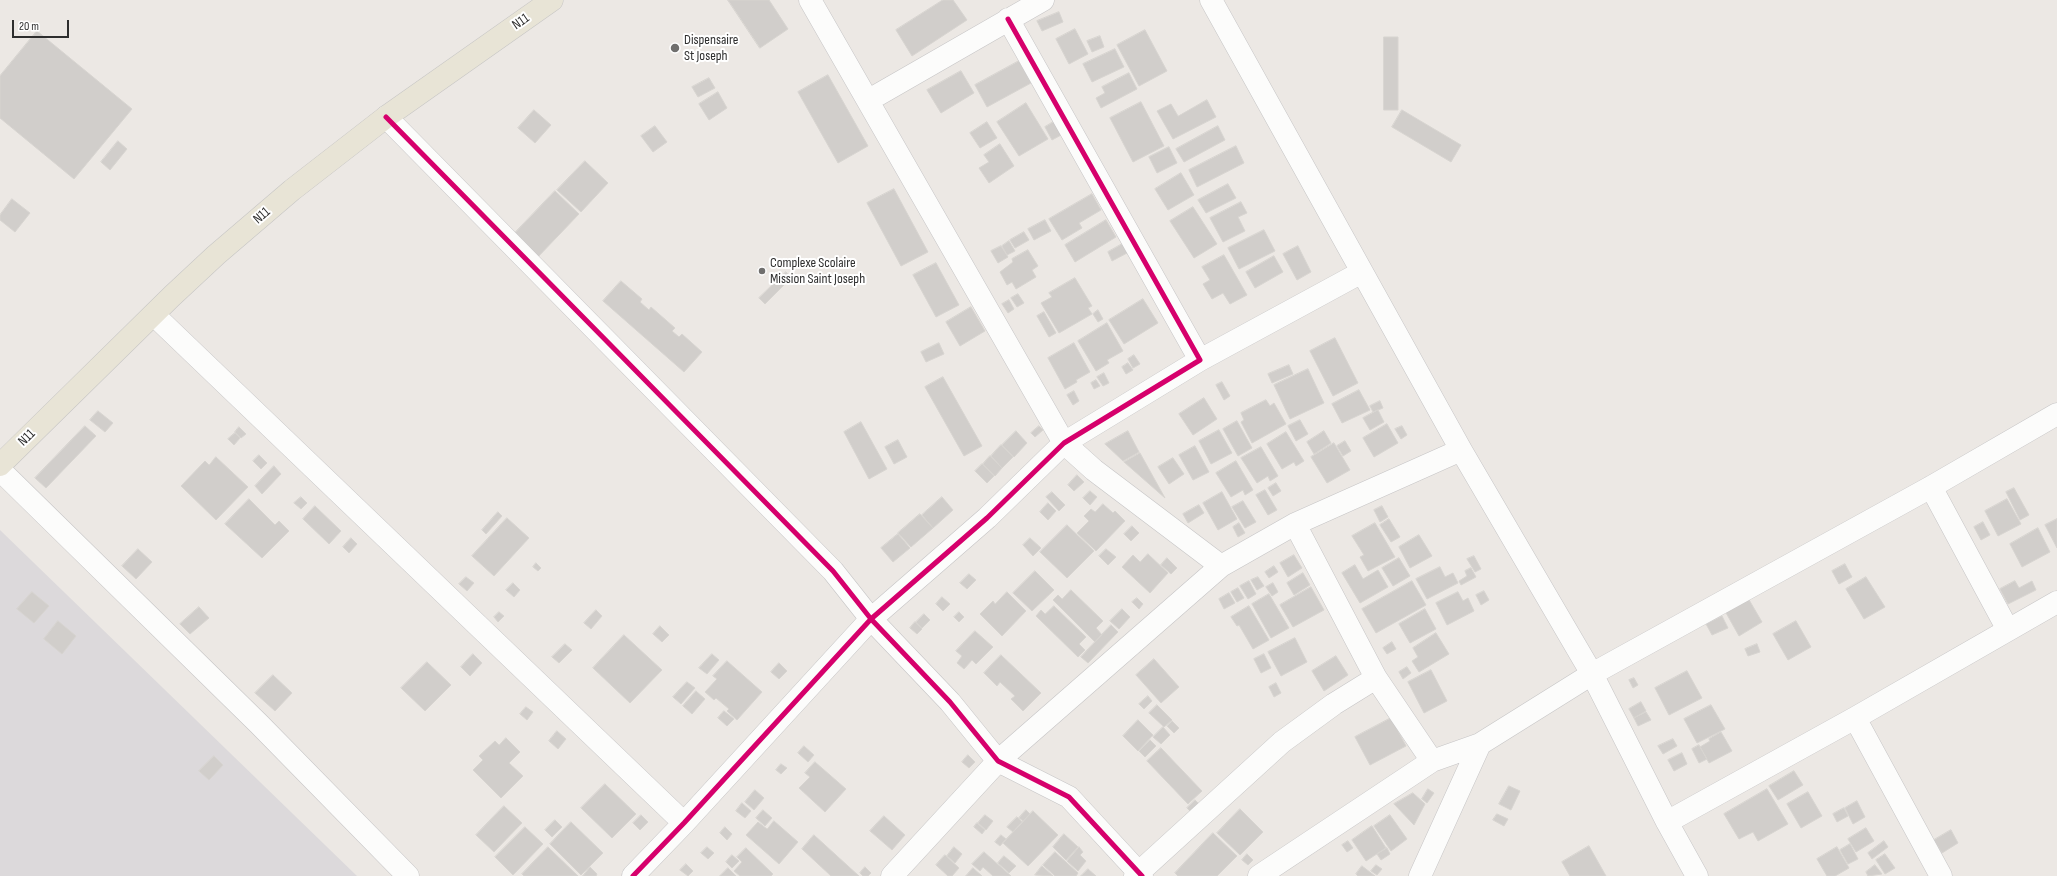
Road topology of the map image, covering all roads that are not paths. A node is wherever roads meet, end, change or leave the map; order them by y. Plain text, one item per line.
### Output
1 (552, 0) edge
2 (810, 0) edge
3 (1043, 0) edge
4 (1211, 0) edge
5 (1008, 19) junction
6 (869, 100) junction
7 (386, 117) junction
8 (1362, 272) junction
9 (154, 315) junction
10 (1200, 360) junction
11 (2057, 414) edge
12 (1064, 443) junction
13 (1460, 450) junction
14 (0, 465) edge
15 (0, 470) edge
16 (1931, 487) junction
17 (1295, 524) junction
18 (1221, 566) junction
19 (2057, 602) edge
20 (871, 619) junction
21 (2008, 630) junction
22 (1592, 674) junction
23 (1376, 678) junction
24 (1855, 718) junction
25 (1480, 744) junction
26 (998, 761) junction
27 (1432, 761) junction
28 (1667, 822) junction
29 (684, 823) junction
30 (1138, 875) edge
31 (408, 876) edge
32 (632, 876) edge
33 (892, 876) edge
34 (1259, 876) edge
35 (1420, 876) edge
36 (1697, 876) edge
37 (1941, 876) edge

1 - 7 main road, N11
2 - 6 street
3 - 5 street
4 - 8 street
5 - 6 street
5 - 10 street
6 - 12 street
7 - 9 main road, N11
7 - 20 street
8 - 10 street
8 - 13 street
9 - 14 main road, N11
9 - 29 street
10 - 12 street
11 - 16 street
12 - 18 street
12 - 20 street
13 - 17 street
13 - 22 street
15 - 31 street
16 - 21 street
16 - 22 street
17 - 18 street
17 - 23 street
18 - 26 street
19 - 21 street
20 - 26 street
20 - 29 street
21 - 24 street
22 - 25 street
22 - 28 street
23 - 27 street
23 - 30 street
24 - 28 street
24 - 37 street
25 - 27 street
25 - 35 street
26 - 30 street
26 - 33 street
27 - 34 street
28 - 36 street
29 - 32 street

